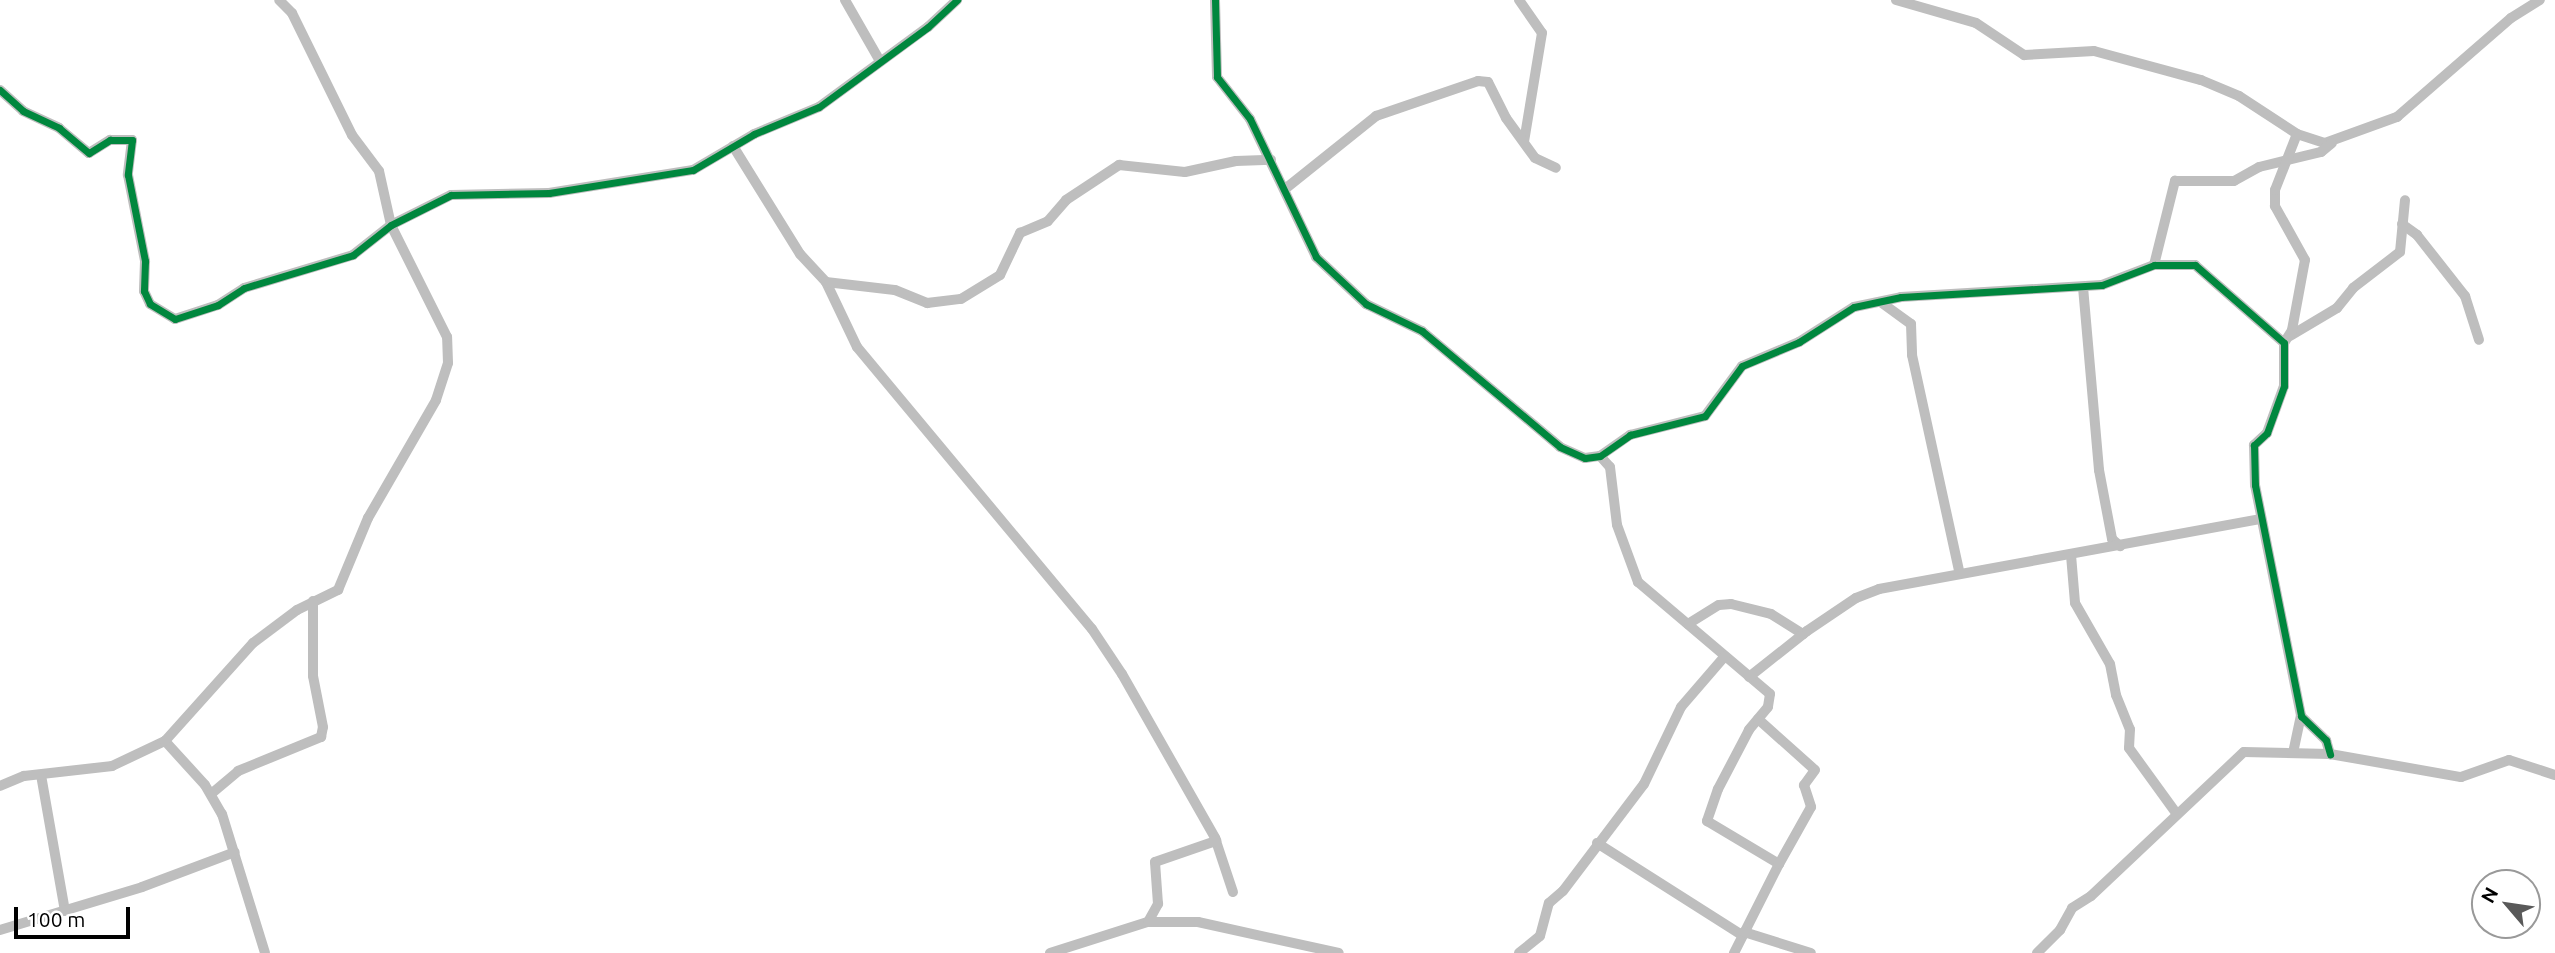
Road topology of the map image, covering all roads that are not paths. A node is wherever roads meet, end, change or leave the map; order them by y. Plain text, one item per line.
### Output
1 (279, 0) edge
2 (845, 0) edge
3 (957, 0) edge
4 (1215, 0) edge
5 (1519, 0) edge
6 (1896, 0) edge
7 (2540, 0) edge
8 (880, 61) junction
9 (0, 90) edge
10 (2297, 134) junction
11 (1524, 142) junction
12 (2332, 143) junction
13 (733, 146) junction
14 (2288, 159) junction
15 (1271, 160) junction
16 (1556, 168) dead end
17 (1285, 189) junction
18 (2405, 200) dead end
19 (2402, 224) junction
20 (391, 225) junction
21 (2154, 264) junction
22 (826, 282) junction
23 (2084, 286) junction
24 (1882, 303) junction
25 (2287, 340) junction
26 (2479, 340) dead end
27 (1600, 456) junction
28 (2260, 519) junction
29 (2114, 545) junction
30 (2071, 555) junction
31 (1959, 571) junction
32 (313, 601) junction
33 (1688, 624) junction
34 (1803, 634) junction
35 (1725, 656) junction
36 (1749, 677) junction
37 (2301, 716) junction
38 (1758, 719) junction
39 (165, 741) junction
40 (2293, 753) junction
41 (2330, 754) junction
42 (40, 775) junction
43 (2555, 775) edge
44 (0, 786) edge
45 (211, 794) junction
46 (2176, 813) junction
47 (1216, 841) junction
48 (1597, 843) junction
49 (235, 852) junction
50 (1779, 864) junction
51 (1233, 892) dead end
52 (65, 911) junction
53 (1149, 922) junction
54 (0, 930) edge
55 (1743, 933) junction
56 (265, 953) edge
57 (1050, 953) edge
58 (1339, 953) edge
59 (1519, 953) edge
60 (1734, 953) edge
61 (1811, 953) edge
62 (2037, 953) edge

1 - 20 street
2 - 8 street
3 - 8 street
4 - 15 street
5 - 11 street
6 - 10 street
7 - 12 street
8 - 13 street
9 - 20 street
10 - 12 street
10 - 14 street
11 - 16 street
11 - 17 street
12 - 14 street
13 - 20 street
13 - 22 street
14 - 21 street
14 - 25 street
15 - 17 street
15 - 22 street
17 - 27 street
18 - 19 street
19 - 25 street
19 - 26 street
20 - 32 street
21 - 23 street
21 - 25 street
22 - 47 street
23 - 24 street
23 - 29 street
24 - 27 street
24 - 31 street
25 - 28 street
27 - 33 street
28 - 29 street
28 - 37 street
29 - 30 street
30 - 31 street
30 - 46 street
31 - 34 street
32 - 39 street
32 - 45 street
33 - 34 street
33 - 35 street
34 - 36 street
35 - 36 street
35 - 48 street
36 - 38 street
37 - 40 street
37 - 41 street
38 - 50 street
38 - 50 street
39 - 42 street
39 - 45 street
40 - 41 street
40 - 46 street
41 - 43 street
42 - 44 street
42 - 52 street
45 - 49 street
46 - 62 street
47 - 51 street
47 - 53 street
48 - 55 street
48 - 59 street
49 - 52 street
49 - 56 street
50 - 55 street
52 - 54 street
53 - 57 street
53 - 58 street
55 - 60 street
55 - 61 street

